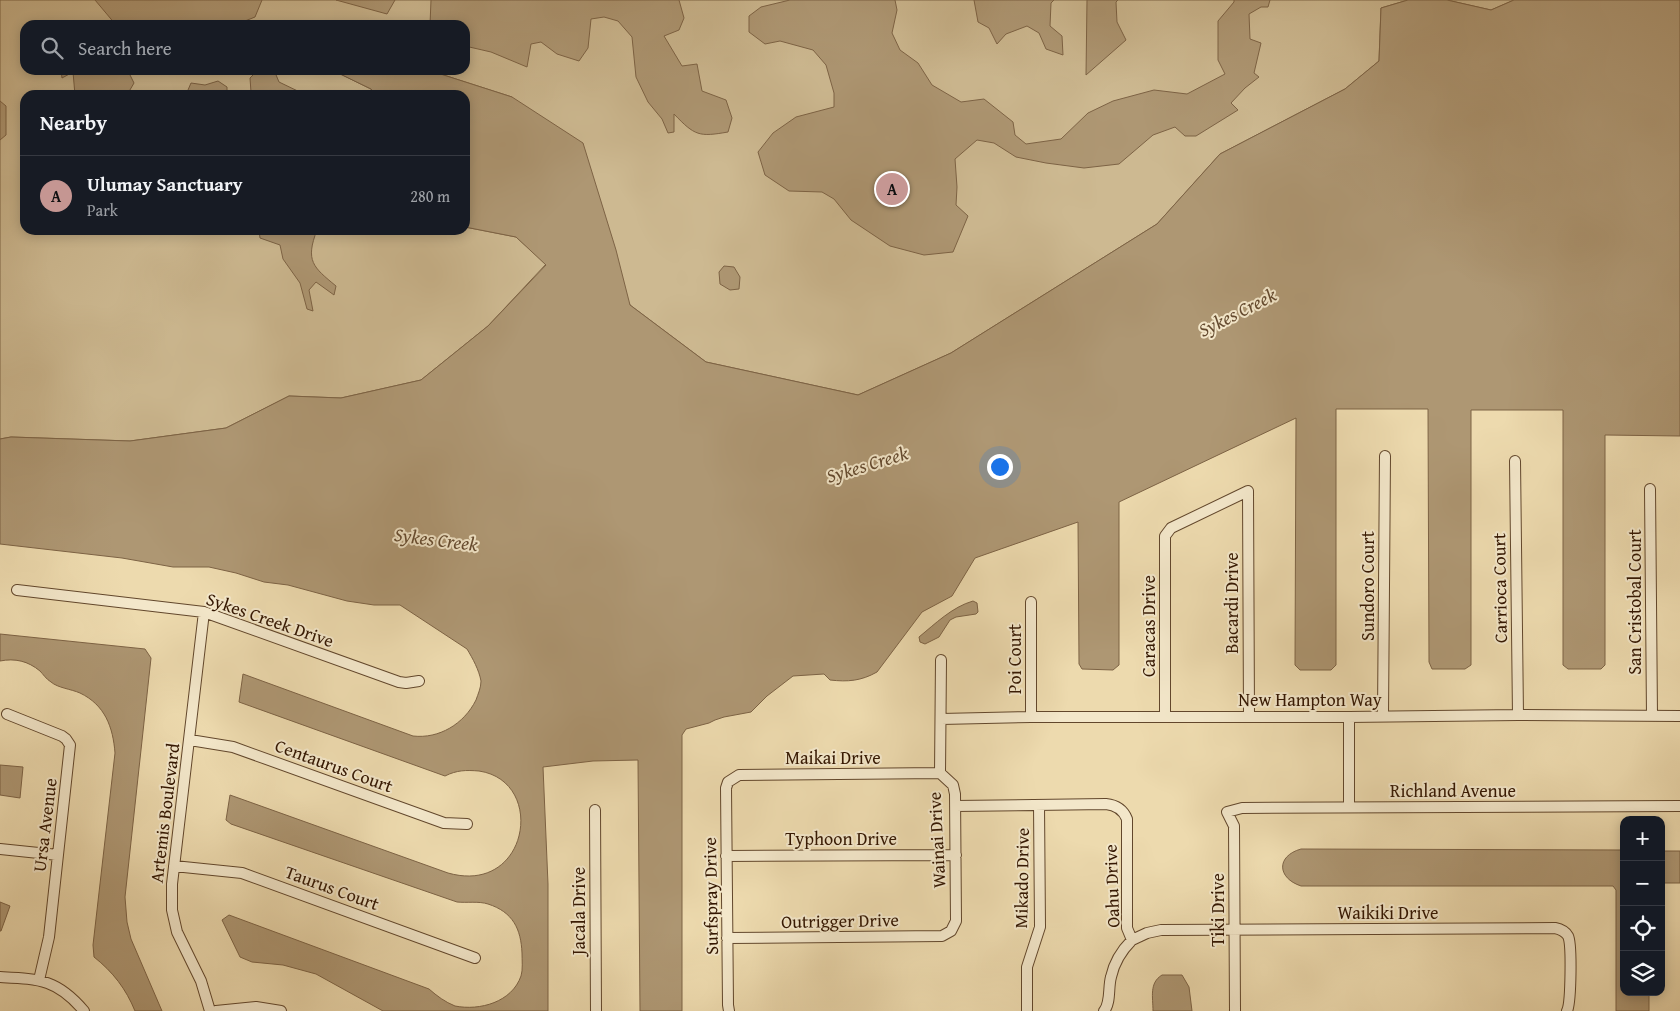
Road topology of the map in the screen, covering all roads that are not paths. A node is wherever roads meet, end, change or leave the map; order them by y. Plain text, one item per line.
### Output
1 (1385, 456) dead end
2 (1515, 461) dead end
3 (1650, 489) dead end
4 (1166, 536) joint
5 (17, 590) dead end
6 (1031, 602) dead end
7 (204, 612) junction
8 (941, 660) dead end
9 (419, 681) dead end
10 (7, 714) dead end
11 (1518, 714) junction
12 (1031, 716) junction
13 (1165, 716) junction
14 (1249, 716) junction
15 (1383, 716) junction
16 (1652, 716) junction
17 (1680, 716) edge
18 (1348, 717) junction
19 (941, 719) junction
20 (190, 740) junction
21 (940, 773) junction
22 (728, 782) joint
23 (1039, 805) junction
24 (955, 806) junction
25 (1680, 806) edge
26 (1349, 807) junction
27 (595, 810) dead end
28 (1227, 812) joint
29 (467, 824) dead end
30 (0, 849) edge
31 (956, 854) junction
32 (58, 855) junction
33 (726, 856) junction
34 (174, 866) junction
35 (1235, 930) junction
36 (951, 931) joint
37 (728, 938) junction
38 (1132, 940) junction
39 (475, 958) dead end
40 (0, 976) edge
41 (39, 980) junction
42 (84, 1011) edge
43 (210, 1011) edge
44 (216, 1011) edge
45 (281, 1011) edge
46 (596, 1011) edge
47 (730, 1011) edge
48 (1026, 1011) edge
49 (1104, 1011) edge
50 (1234, 1011) edge
51 (1567, 1011) edge

1 - 15 street, Sundoro Court
2 - 11 street, Carrioca Court
3 - 16 street, San Cristobal Court
4 - 13 street, Caracas Drive
4 - 14 street, Bacardi Drive
5 - 7 street, Sykes Creek Drive
6 - 12 street, Poi Court
7 - 9 street, Sykes Creek Drive
7 - 20 street, Artemis Boulevard
8 - 19 street, Wainai Drive
10 - 32 street, Ursa Avenue
11 - 15 street, New Hampton Way
11 - 16 street, New Hampton Way
12 - 13 street, New Hampton Way
12 - 19 street, New Hampton Way
13 - 14 street, New Hampton Way
14 - 18 street, New Hampton Way
15 - 18 street, New Hampton Way
16 - 17 street, New Hampton Way
18 - 26 street
19 - 21 street, Wainai Drive
20 - 29 street, Centaurus Court
20 - 34 street, Artemis Boulevard
21 - 22 street, Maikai Drive
21 - 24 street, Wainai Drive
22 - 33 street, Surfspray Drive
23 - 24 street
23 - 38 street, Oahu Drive
23 - 48 street, Mikado Drive
24 - 31 street, Wainai Drive
25 - 26 street, Richland Avenue
26 - 28 street, Richland Avenue
27 - 46 street, Jacala Drive
28 - 35 street, Tiki Drive
30 - 32 street
31 - 33 street, Typhoon Drive
31 - 36 street, Wainai Drive
32 - 41 street, Ursa Avenue
33 - 37 street, Surfspray Drive
34 - 39 street, Taurus Court
34 - 43 street, Artemis Boulevard
35 - 38 street, Waikiki Drive
35 - 50 street, Tiki Drive
35 - 51 street, Waikiki Drive
36 - 37 street, Outrigger Drive
37 - 47 street, Surfspray Drive
38 - 49 street, Oahu Drive
40 - 41 street
41 - 42 street
44 - 45 street

